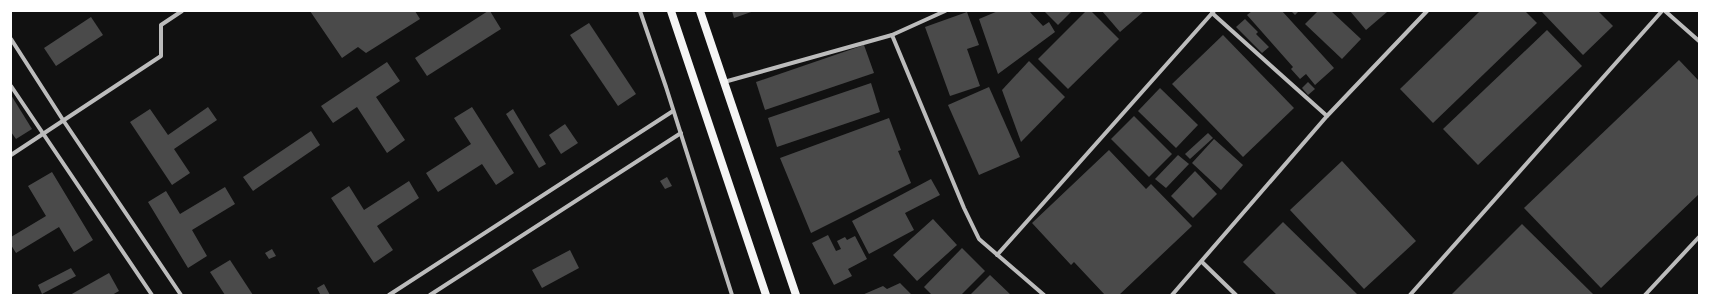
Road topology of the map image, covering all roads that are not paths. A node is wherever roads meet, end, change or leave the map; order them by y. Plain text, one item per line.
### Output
1 (182, 11) edge
2 (640, 11) edge
3 (671, 11) edge
4 (700, 11) edge
5 (945, 11) edge
6 (1427, 11) edge
7 (1664, 11) edge
8 (1213, 12) edge
9 (892, 35) junction
10 (11, 39) edge
11 (1699, 40) edge
12 (724, 82) junction
13 (11, 86) edge
14 (673, 111) junction
15 (1327, 116) junction
16 (63, 120) junction
17 (681, 133) junction
18 (43, 134) junction
19 (11, 154) edge
20 (1699, 237) edge
21 (997, 255) junction
22 (1202, 262) junction
23 (795, 292) edge
24 (152, 295) edge
25 (181, 295) edge
26 (389, 295) edge
27 (430, 295) edge
28 (732, 295) edge
29 (766, 295) edge
30 (800, 295) edge
31 (1044, 295) edge
32 (1172, 295) edge
33 (1236, 295) edge
34 (1410, 295) edge
35 (1645, 295) edge

1 - 16 street
2 - 14 street
3 - 29 main road
4 - 12 main road
5 - 9 street
6 - 15 street
7 - 11 street
7 - 34 street
8 - 15 street
8 - 21 street
9 - 12 street
9 - 21 street
10 - 16 street
12 - 23 main road
13 - 18 street
14 - 17 street
14 - 26 street
15 - 22 street
16 - 18 street
16 - 25 street
17 - 27 street
17 - 28 street
18 - 19 street
18 - 24 street
20 - 35 street
21 - 31 street
22 - 32 street
22 - 33 street
23 - 30 main road

